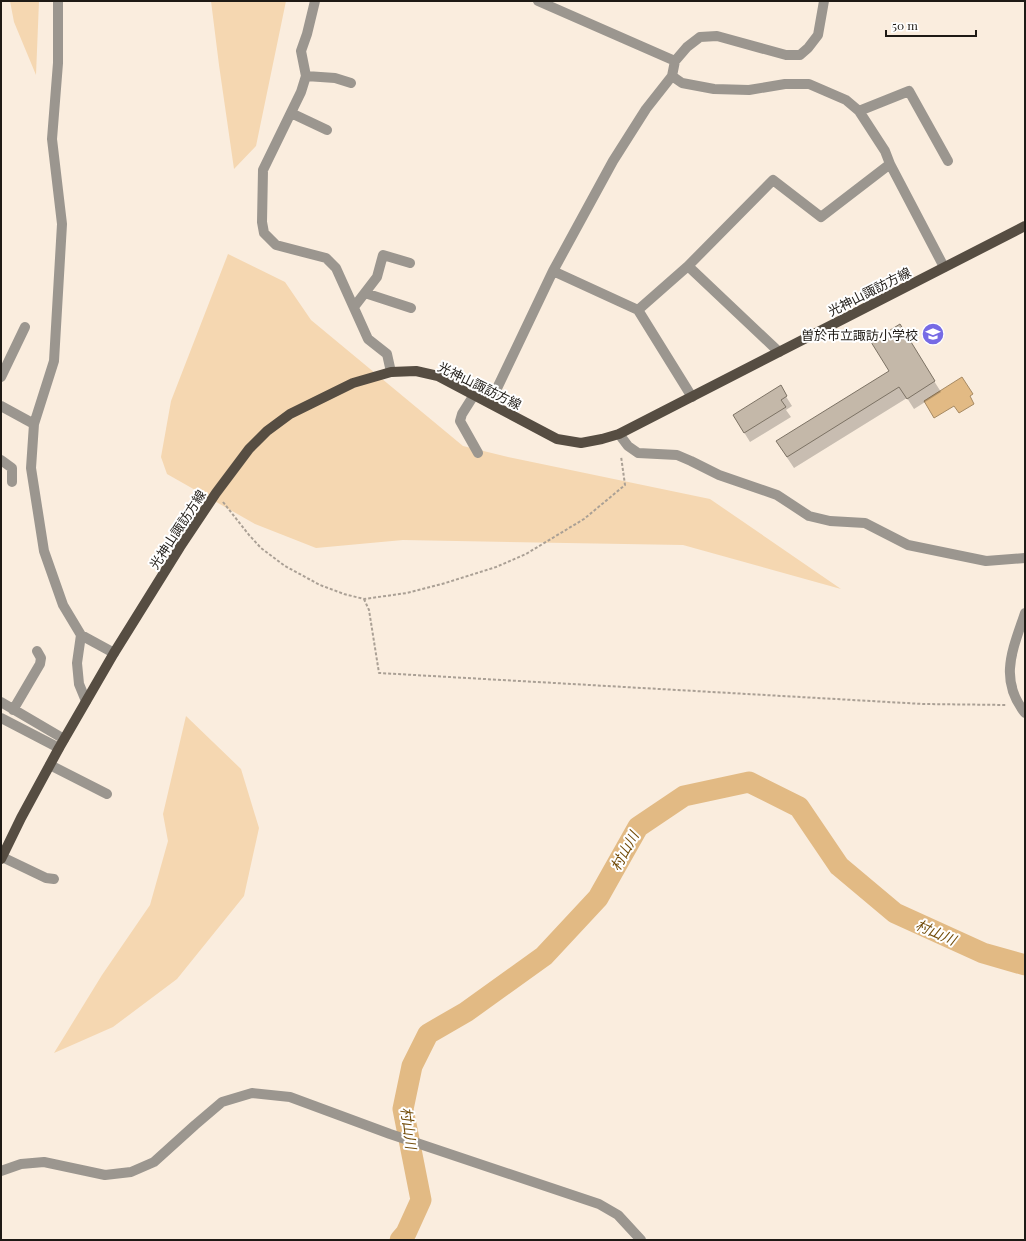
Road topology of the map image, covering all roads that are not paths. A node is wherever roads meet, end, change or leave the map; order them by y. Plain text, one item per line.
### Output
1 (58, 1) edge
2 (315, 1) edge
3 (538, 1) edge
4 (824, 1) edge
5 (675, 61) junction
6 (306, 76) junction
7 (672, 76) junction
8 (351, 83) dead end
9 (859, 111) junction
10 (291, 113) junction
11 (327, 130) dead end
12 (948, 161) dead end
13 (890, 164) junction
14 (1025, 226) edge
15 (410, 263) dead end
16 (688, 266) junction
17 (944, 267) junction
18 (552, 271) junction
19 (365, 293) junction
20 (354, 307) junction
21 (411, 308) dead end
22 (638, 310) junction
23 (25, 327) dead end
24 (779, 352) junction
25 (392, 372) junction
26 (1, 377) edge
27 (474, 395) junction
28 (692, 397) junction
29 (490, 403) junction
30 (1, 406) edge
31 (34, 424) junction
32 (619, 434) junction
33 (478, 453) dead end
34 (1, 460) edge
35 (12, 482) dead end
36 (1025, 558) edge
37 (1025, 613) edge
38 (81, 635) junction
39 (37, 651) dead end
40 (114, 653) junction
41 (86, 701) junction
42 (1, 702) edge
43 (1022, 709) edge
44 (13, 710) junction
45 (1, 718) edge
46 (61, 743) junction
47 (50, 764) junction
48 (107, 794) dead end
49 (1, 858) edge
50 (54, 879) dead end
51 (1, 1171) edge
52 (640, 1240) edge

1 - 31 street
2 - 6 street
3 - 5 street
4 - 5 street
5 - 7 street
6 - 8 street
6 - 10 street
7 - 9 street
7 - 18 street
9 - 12 street
9 - 13 street
10 - 11 street
10 - 20 street
13 - 16 street
13 - 17 street
14 - 17 main road, 光神山諏訪方線
15 - 19 street
16 - 22 street
16 - 24 street
17 - 24 main road, 光神山諏訪方線
18 - 22 street
18 - 29 street
19 - 20 street
19 - 21 street
20 - 25 street
22 - 28 street
23 - 26 street
24 - 28 main road, 光神山諏訪方線
25 - 27 main road, 光神山諏訪方線
25 - 40 main road, 光神山諏訪方線
27 - 29 main road, 光神山諏訪方線
27 - 33 street
28 - 32 main road, 光神山諏訪方線
29 - 32 main road, 光神山諏訪方線
30 - 31 street
31 - 38 street
32 - 36 street
34 - 35 street
37 - 43 street
38 - 40 street
38 - 41 street
39 - 44 street
40 - 41 main road, 光神山諏訪方線
41 - 46 main road, 光神山諏訪方線
42 - 44 street
44 - 46 street
45 - 46 street
46 - 47 main road, 光神山諏訪方線
47 - 48 street
47 - 49 main road, 光神山諏訪方線
49 - 50 street
51 - 52 street

